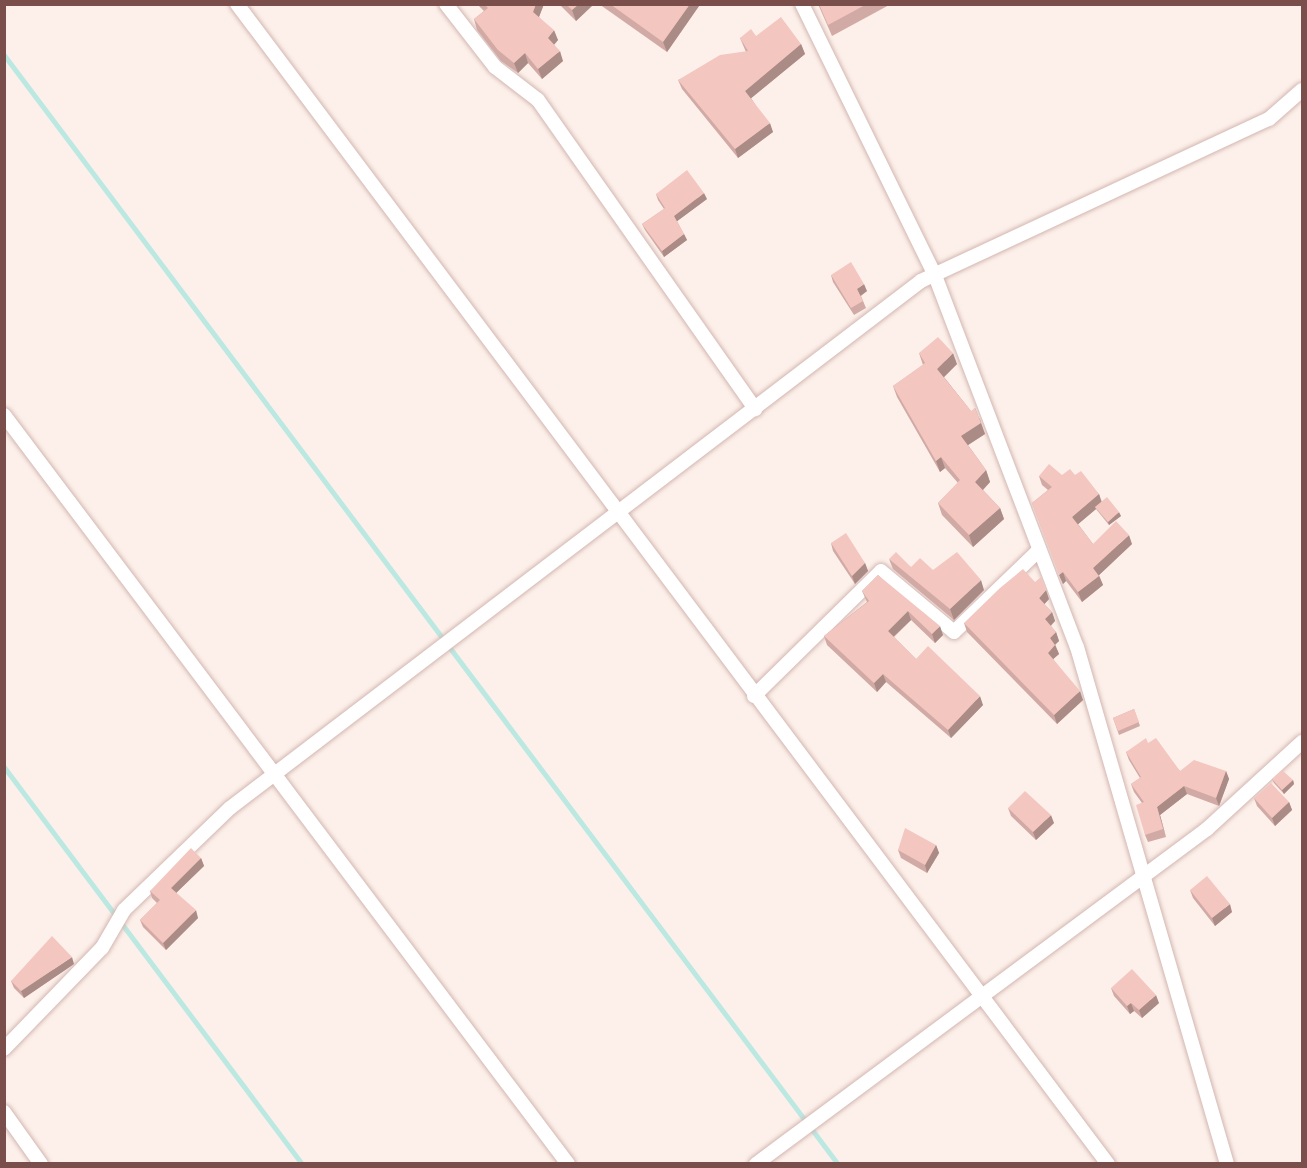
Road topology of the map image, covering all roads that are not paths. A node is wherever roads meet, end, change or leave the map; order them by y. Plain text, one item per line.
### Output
1 (237, 4) edge
2 (446, 4) edge
3 (802, 4) edge
4 (1302, 90) edge
5 (934, 273) junction
6 (755, 410) junction
7 (4, 415) edge
8 (620, 510) junction
9 (1038, 551) junction
10 (754, 696) junction
11 (1302, 742) edge
12 (274, 771) junction
13 (1144, 873) junction
14 (979, 994) junction
15 (4, 1049) edge
16 (4, 1112) edge
17 (41, 1164) edge
18 (568, 1164) edge
19 (756, 1164) edge
20 (1108, 1164) edge
21 (1227, 1164) edge

1 - 8 street
2 - 6 street
3 - 5 street
4 - 5 street
5 - 6 street
5 - 9 street
6 - 8 street
7 - 12 street
8 - 10 street
8 - 12 street
9 - 10 street
9 - 13 street
10 - 14 street
11 - 13 street
12 - 15 street
12 - 18 street
13 - 14 street
13 - 21 street
14 - 19 street
14 - 20 street
16 - 17 street

